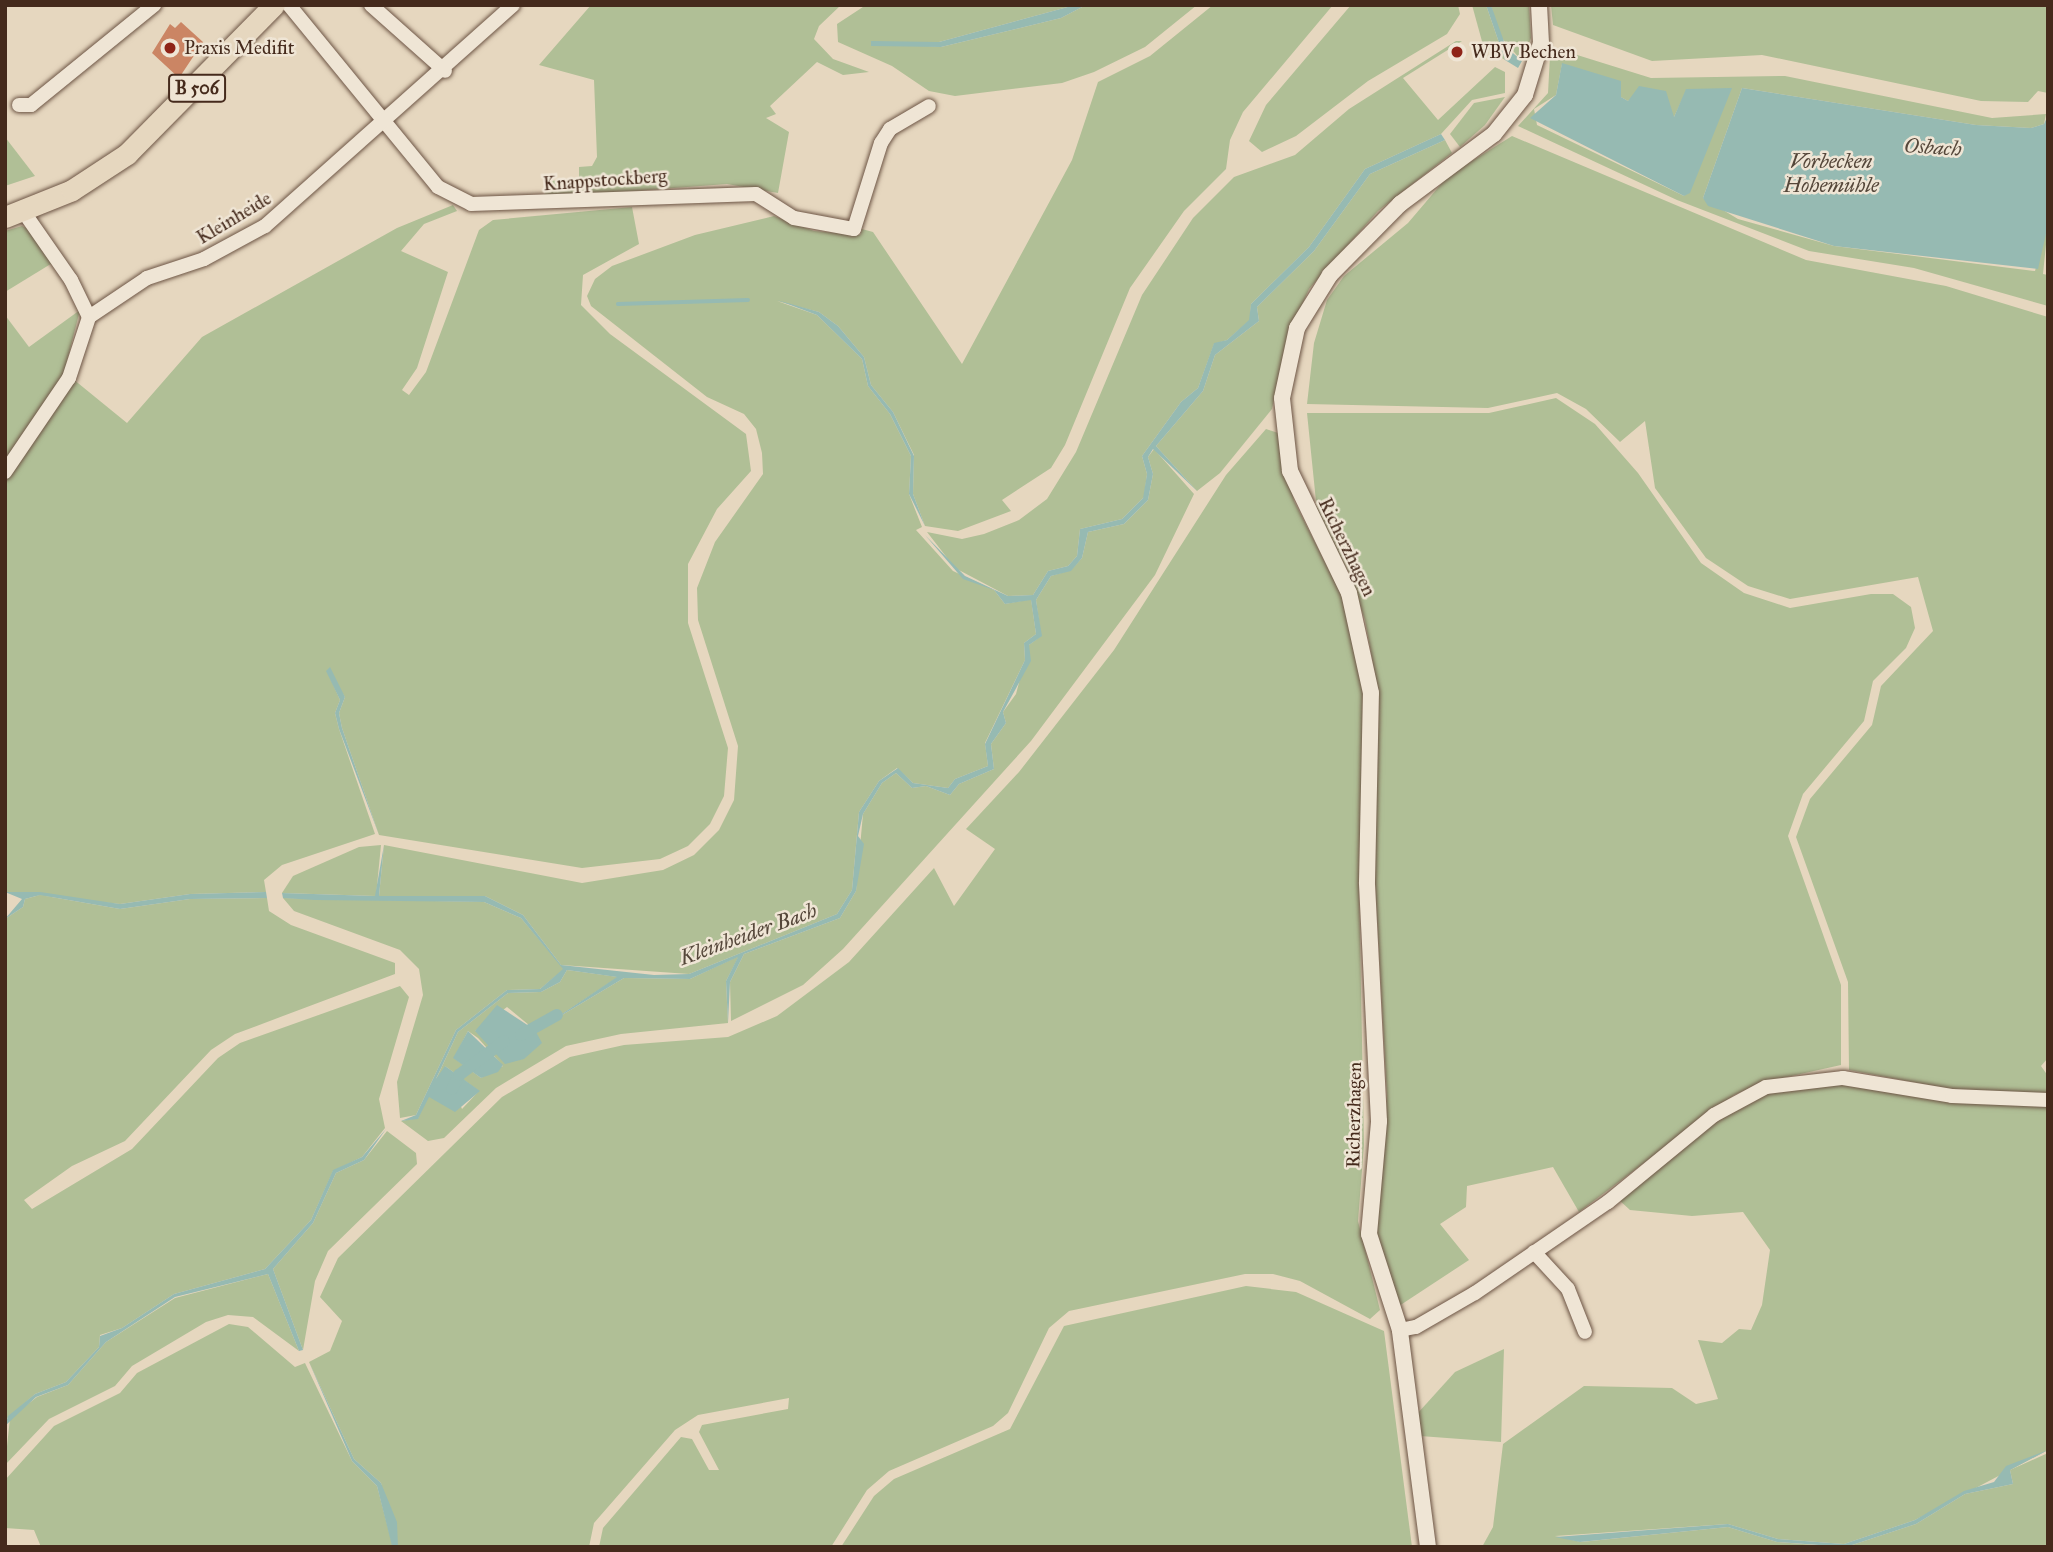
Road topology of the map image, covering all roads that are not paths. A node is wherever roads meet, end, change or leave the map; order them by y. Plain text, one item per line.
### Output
1 (154, 5) edge
2 (274, 5) edge
3 (289, 5) edge
4 (371, 5) edge
5 (513, 5) edge
6 (1539, 5) edge
7 (445, 71) junction
8 (19, 105) dead end
9 (929, 106) dead end
10 (382, 125) junction
11 (14, 214) edge
12 (89, 317) junction
13 (5, 472) edge
14 (2048, 1100) edge
15 (1534, 1251) junction
16 (1400, 1330) junction
17 (1585, 1332) dead end
18 (1428, 1547) edge

1 - 8 street
2 - 11 main road, B 506
3 - 10 street, Knappstockberg
4 - 7 street
5 - 7 street, Kleinheide
6 - 16 street, Richerzhagen
7 - 10 street, Kleinheide
9 - 10 street, Knappstockberg
10 - 12 street, Kleinheide
11 - 12 street
12 - 13 street
14 - 15 street
15 - 16 street
15 - 17 street
16 - 18 street, Richerzhagen

